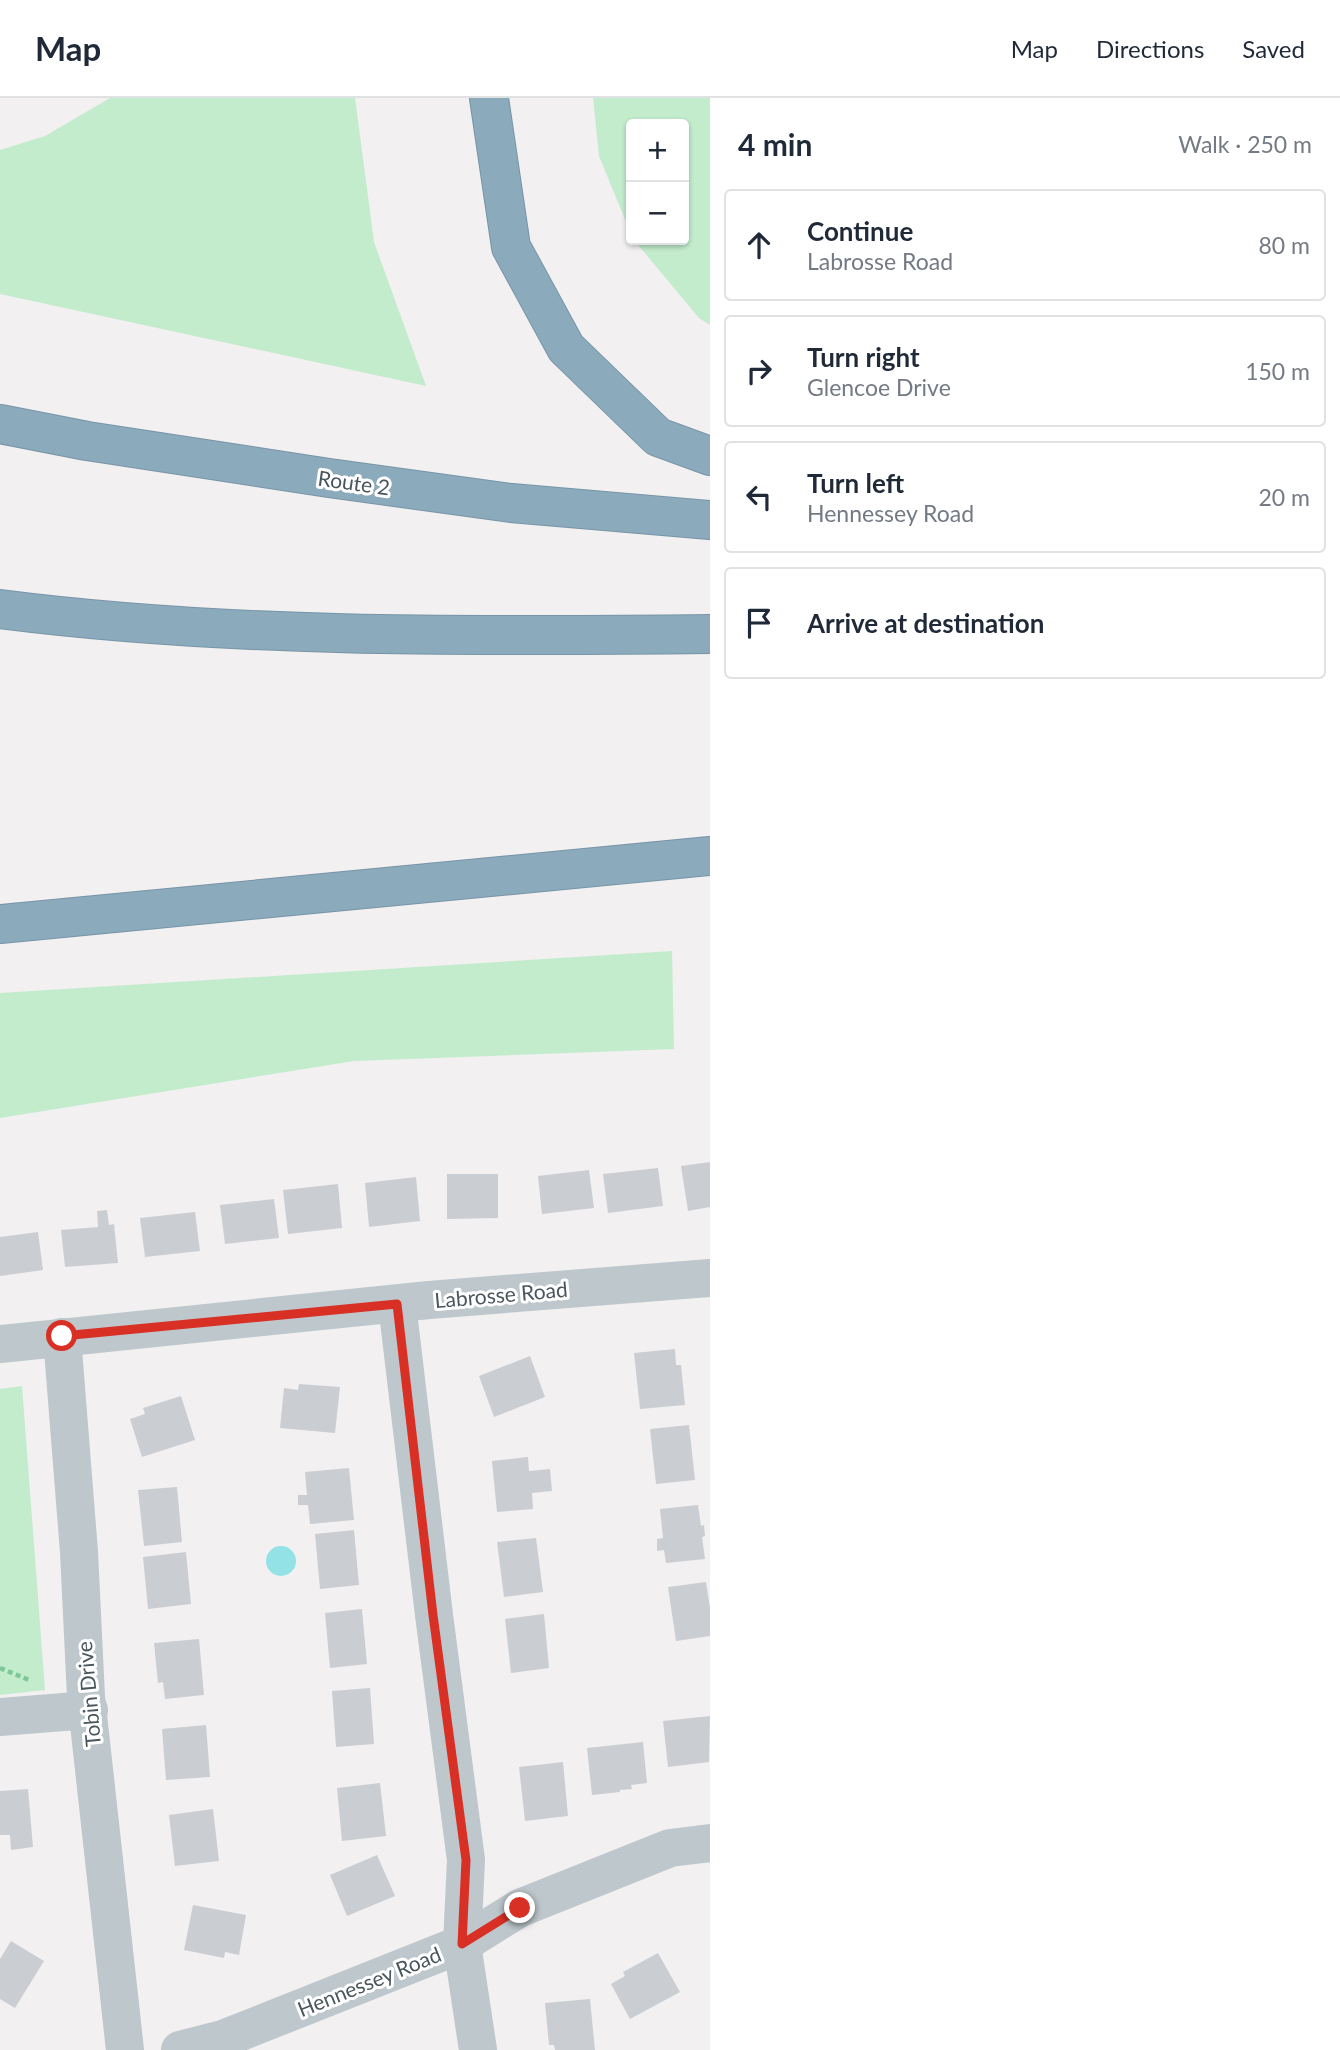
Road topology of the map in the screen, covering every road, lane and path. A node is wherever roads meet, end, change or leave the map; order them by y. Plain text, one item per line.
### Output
1 (489, 98) edge
2 (0, 424) edge
3 (710, 456) edge
4 (710, 520) edge
5 (0, 609) edge
6 (710, 634) edge
7 (710, 856) edge
8 (0, 925) edge
9 (710, 1278) edge
10 (397, 1304) junction
11 (62, 1336) junction
12 (0, 1344) edge
13 (0, 1668) edge
14 (36, 1684) dead end
15 (89, 1710) junction
16 (0, 1717) edge
17 (710, 1843) edge
18 (462, 1944) junction
19 (125, 2050) edge
20 (180, 2050) edge
21 (478, 2050) edge

1 - 3 highway
2 - 4 highway, Route 2
5 - 6 highway
7 - 8 highway
9 - 10 street, Labrosse Road
10 - 11 street, Labrosse Road
10 - 18 street
11 - 12 street, Labrosse Road
11 - 15 street, Tobin Drive
13 - 14 path
15 - 16 street
15 - 19 street, Tobin Drive
17 - 18 street, Hennessey Road
18 - 20 street, Hennessey Road
18 - 21 street

